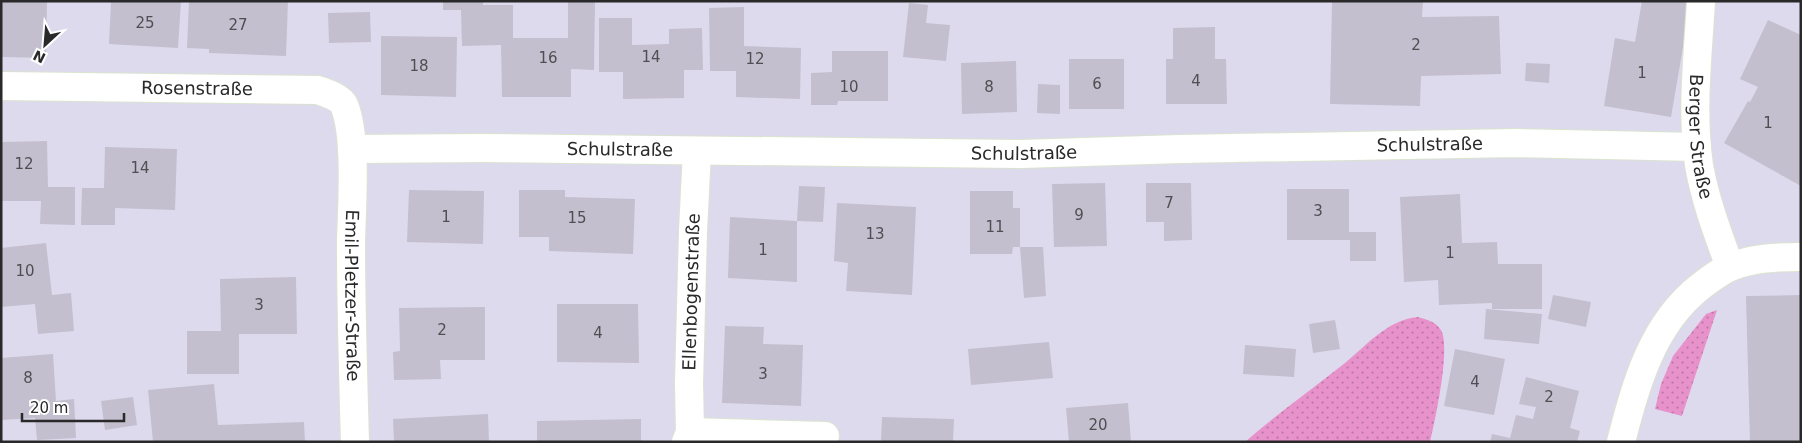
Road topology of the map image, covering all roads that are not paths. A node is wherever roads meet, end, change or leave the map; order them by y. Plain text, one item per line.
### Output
1 (1701, 1) edge
2 (1, 86) edge
3 (1697, 147) junction
4 (352, 149) junction
5 (697, 151) junction
6 (1801, 257) edge
7 (1730, 267) junction
8 (825, 436) dead end
9 (688, 437) edge
10 (355, 442) edge
11 (1621, 442) edge

1 - 3 street, Berger Straße
2 - 4 street, Rosenstraße
3 - 5 street, Schulstraße
3 - 7 street, Berger Straße
4 - 5 street, Schulstraße
4 - 10 street, Emil-Pletzer-Straße
5 - 9 street, Ellenbogenstraße
6 - 7 street
7 - 11 street
8 - 9 street, Ellenbogenstraße

